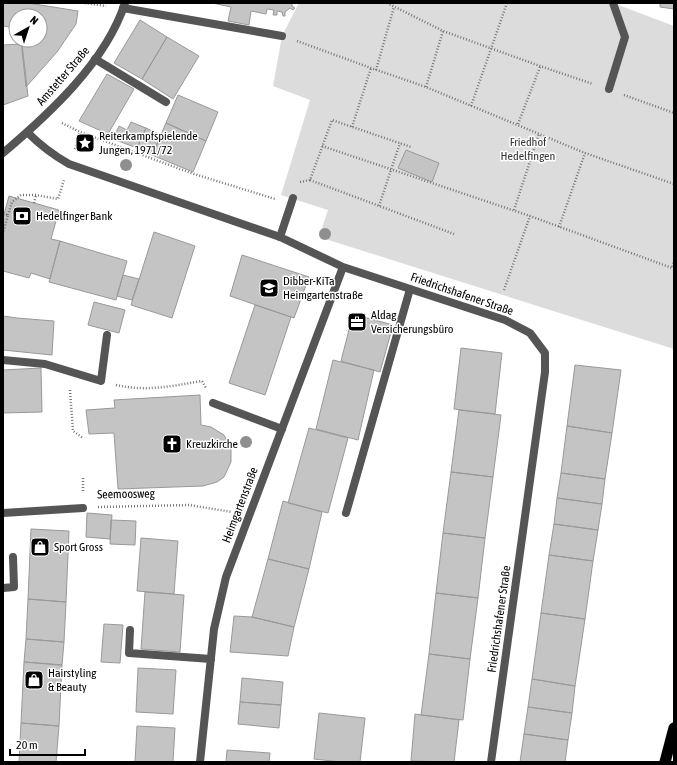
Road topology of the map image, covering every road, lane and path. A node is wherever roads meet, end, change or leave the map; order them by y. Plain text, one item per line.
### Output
1 (387, 3) edge
2 (507, 3) edge
3 (613, 3) edge
4 (124, 6) edge
5 (394, 7) junction
6 (443, 31) junction
7 (282, 36) joint
8 (490, 49) junction
9 (95, 59) junction
10 (540, 66) junction
11 (371, 68) junction
12 (376, 70) junction
13 (426, 87) junction
14 (609, 89) junction
15 (166, 102) dead end
16 (471, 106) junction
17 (674, 113) edge
18 (45, 115) junction
19 (518, 124) junction
20 (352, 127) junction
21 (27, 132) junction
22 (539, 134) junction
23 (400, 143) junction
24 (322, 146) junction
25 (410, 146) dead end
26 (3, 153) edge
27 (585, 153) junction
28 (391, 170) junction
29 (310, 180) junction
30 (674, 184) edge
31 (36, 195) dead end
32 (16, 198) dead end
33 (292, 201) junction
34 (34, 203) dead end
35 (379, 206) junction
36 (514, 210) junction
37 (3, 214) edge
38 (8, 215) junction
39 (530, 216) junction
40 (559, 227) junction
41 (3, 233) edge
42 (454, 234) dead end
43 (280, 237) junction
44 (674, 261) edge
45 (343, 267) junction
46 (410, 289) junction
47 (504, 290) dead end
48 (107, 335) dead end
49 (3, 360) edge
50 (69, 372) junction
51 (100, 381) junction
52 (213, 403) joint
53 (282, 429) junction
54 (82, 438) dead end
55 (83, 508) joint
56 (3, 513) edge
57 (346, 513) dead end
58 (248, 515) junction
59 (13, 557) dead end
60 (3, 588) edge
61 (130, 630) dead end
62 (211, 659) junction
63 (674, 728) edge
64 (200, 762) edge
65 (491, 762) edge
66 (665, 762) edge

1 - 5 path
2 - 8 path
3 - 14 street
4 - 7 street
4 - 9 street, Amstetter Straße
5 - 6 path
5 - 12 path
6 - 8 path
6 - 13 path
7 - 11 path
8 - 10 path
8 - 16 path
9 - 15 street
9 - 18 street, Amstetter Straße
10 - 14 path
10 - 19 path
11 - 12 path
11 - 20 path
12 - 13 path
13 - 16 path
14 - 17 path
16 - 19 path
18 - 21 street, Amstetter Straße
18 - 33 path
19 - 22 path
20 - 23 path
20 - 24 path
21 - 26 street, Amstetter Straße
21 - 43 street, Friedrichshafener Straße
22 - 27 path
22 - 36 path
23 - 25 path
23 - 28 path
24 - 28 path
24 - 29 path
27 - 30 path
27 - 40 path
28 - 35 path
28 - 36 path
29 - 33 path
29 - 35 path
31 - 34 path
32 - 38 path
33 - 43 street
35 - 42 path
36 - 39 path
37 - 38 path
38 - 41 path
39 - 40 path
39 - 47 path
40 - 44 path
43 - 45 street, Friedrichshafener Straße
45 - 46 street, Friedrichshafener Straße
45 - 53 street, Heimgartenstraße
46 - 57 street
46 - 65 street, Friedrichshafener Straße
48 - 51 street
49 - 50 street
50 - 51 street
50 - 54 path
51 - 52 path
52 - 53 street
53 - 58 street, Heimgartenstraße
55 - 56 street, Seemoosweg
55 - 58 path, Seemoosweg
58 - 62 street, Heimgartenstraße
59 - 60 street
61 - 62 street
62 - 64 street, Heimgartenstraße
63 - 66 highway

